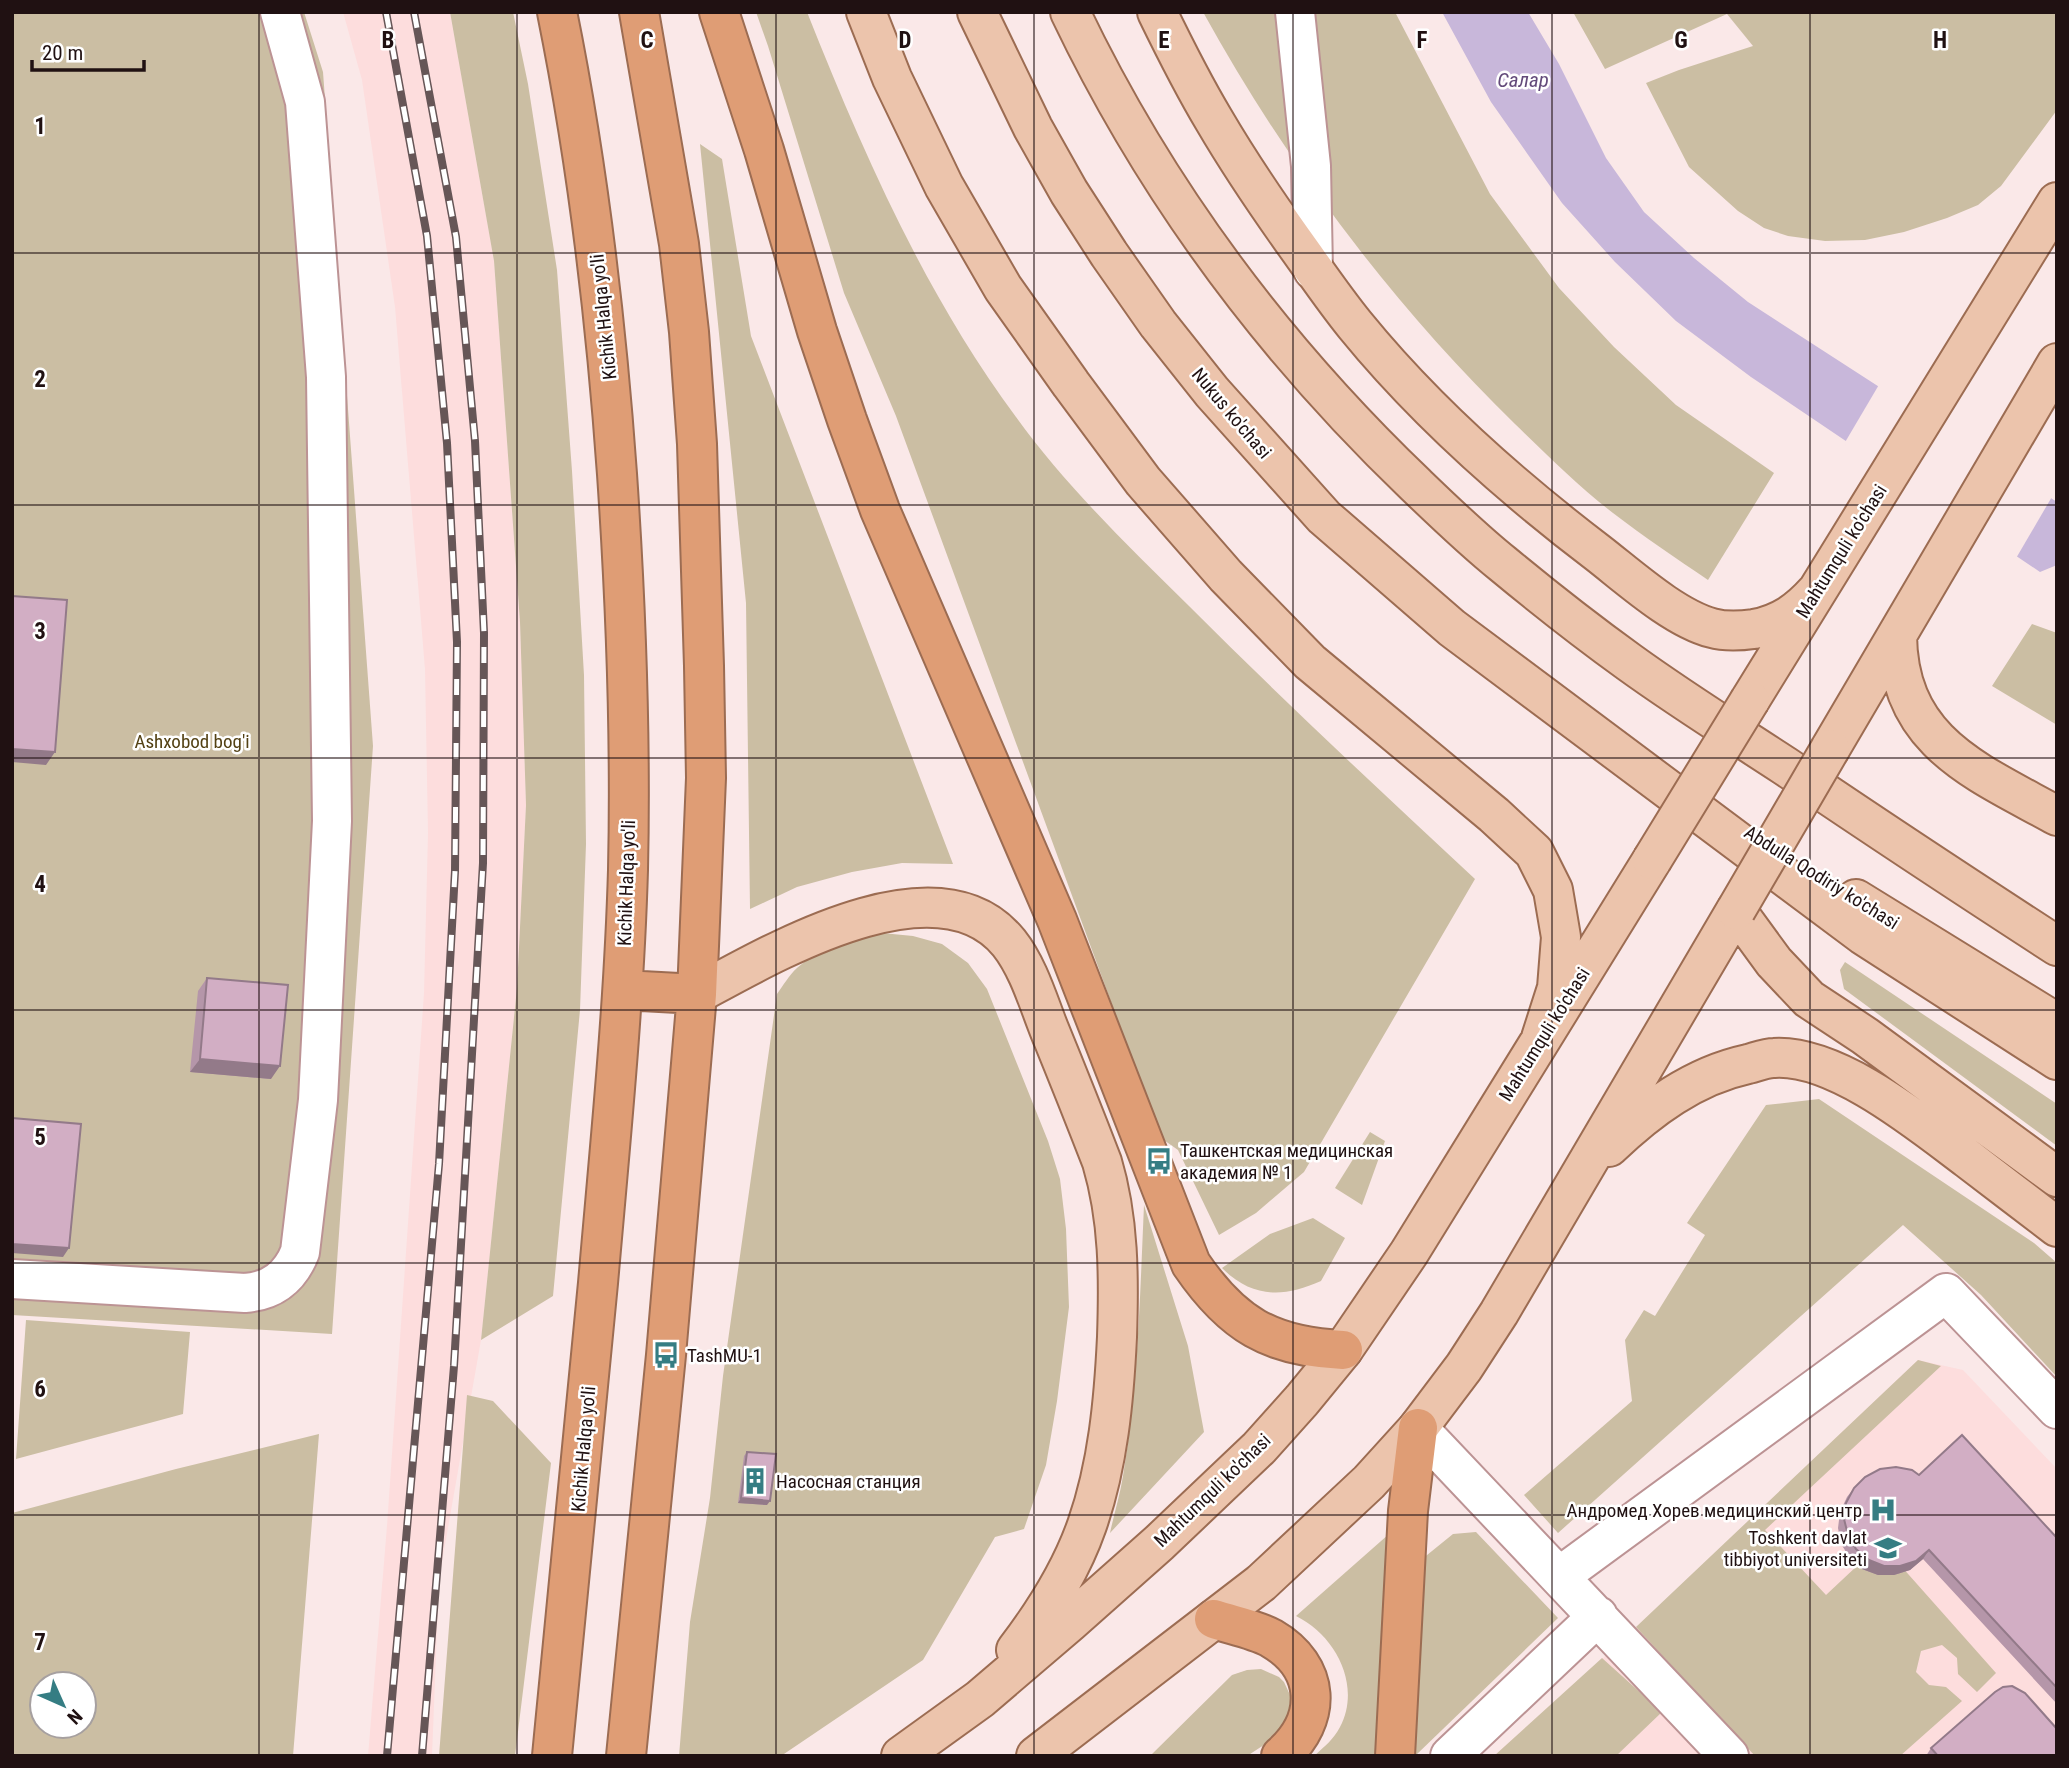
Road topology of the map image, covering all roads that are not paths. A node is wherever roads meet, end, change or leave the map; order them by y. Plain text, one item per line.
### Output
1 (280, 12) edge
2 (557, 12) edge
3 (639, 12) edge
4 (719, 12) edge
5 (866, 12) edge
6 (977, 12) edge
7 (1070, 12) edge
8 (1157, 12) edge
9 (1295, 12) edge
10 (2057, 202) edge
11 (1313, 270) junction
12 (2057, 363) edge
13 (1816, 592) junction
14 (1897, 635) junction
15 (1588, 728) junction
16 (2057, 816) edge
17 (1736, 910) junction
18 (2057, 946) edge
19 (623, 990) junction
20 (697, 994) junction
21 (2057, 1023) edge
22 (1541, 1038) junction
23 (2057, 1060) edge
24 (1580, 1175) junction
25 (2057, 1177) edge
26 (2057, 1227) edge
27 (12, 1279) edge
28 (1343, 1350) junction
29 (2057, 1409) edge
30 (1418, 1428) junction
31 (1560, 1576) junction
32 (1598, 1616) junction
33 (1214, 1619) junction
34 (980, 1699) junction
35 (552, 1756) edge
36 (626, 1756) edge
37 (901, 1756) edge
38 (1036, 1756) edge
39 (1281, 1756) edge
40 (1395, 1756) edge
41 (1450, 1756) edge
42 (1729, 1756) edge

1 - 27 lane
2 - 19 highway, Kichik Halqa yo'li
3 - 20 highway
4 - 28 highway
5 - 22 main road
6 - 15 main road, Nukus ko'chasi
7 - 18 main road
8 - 11 main road
9 - 11 lane
10 - 13 main road, Mahtumquli ko'chasi
11 - 13 main road
12 - 14 main road
13 - 22 main road, Mahtumquli ko'chasi, bridge
14 - 16 main road
14 - 17 main road, bridge
15 - 21 main road, Abdulla Qodiriy ko'chasi
15 - 23 main road
17 - 24 main road
17 - 25 main road
19 - 20 highway
19 - 35 highway, Kichik Halqa yo'li
20 - 34 main road
20 - 36 highway
22 - 28 main road, Mahtumquli ko'chasi
24 - 26 main road
24 - 30 main road
28 - 34 main road, Mahtumquli ko'chasi
29 - 31 lane
30 - 31 lane
30 - 33 main road
30 - 40 highway
31 - 32 lane
32 - 41 lane
32 - 42 lane
33 - 38 main road
33 - 39 highway
34 - 37 main road, Mahtumquli ko'chasi

